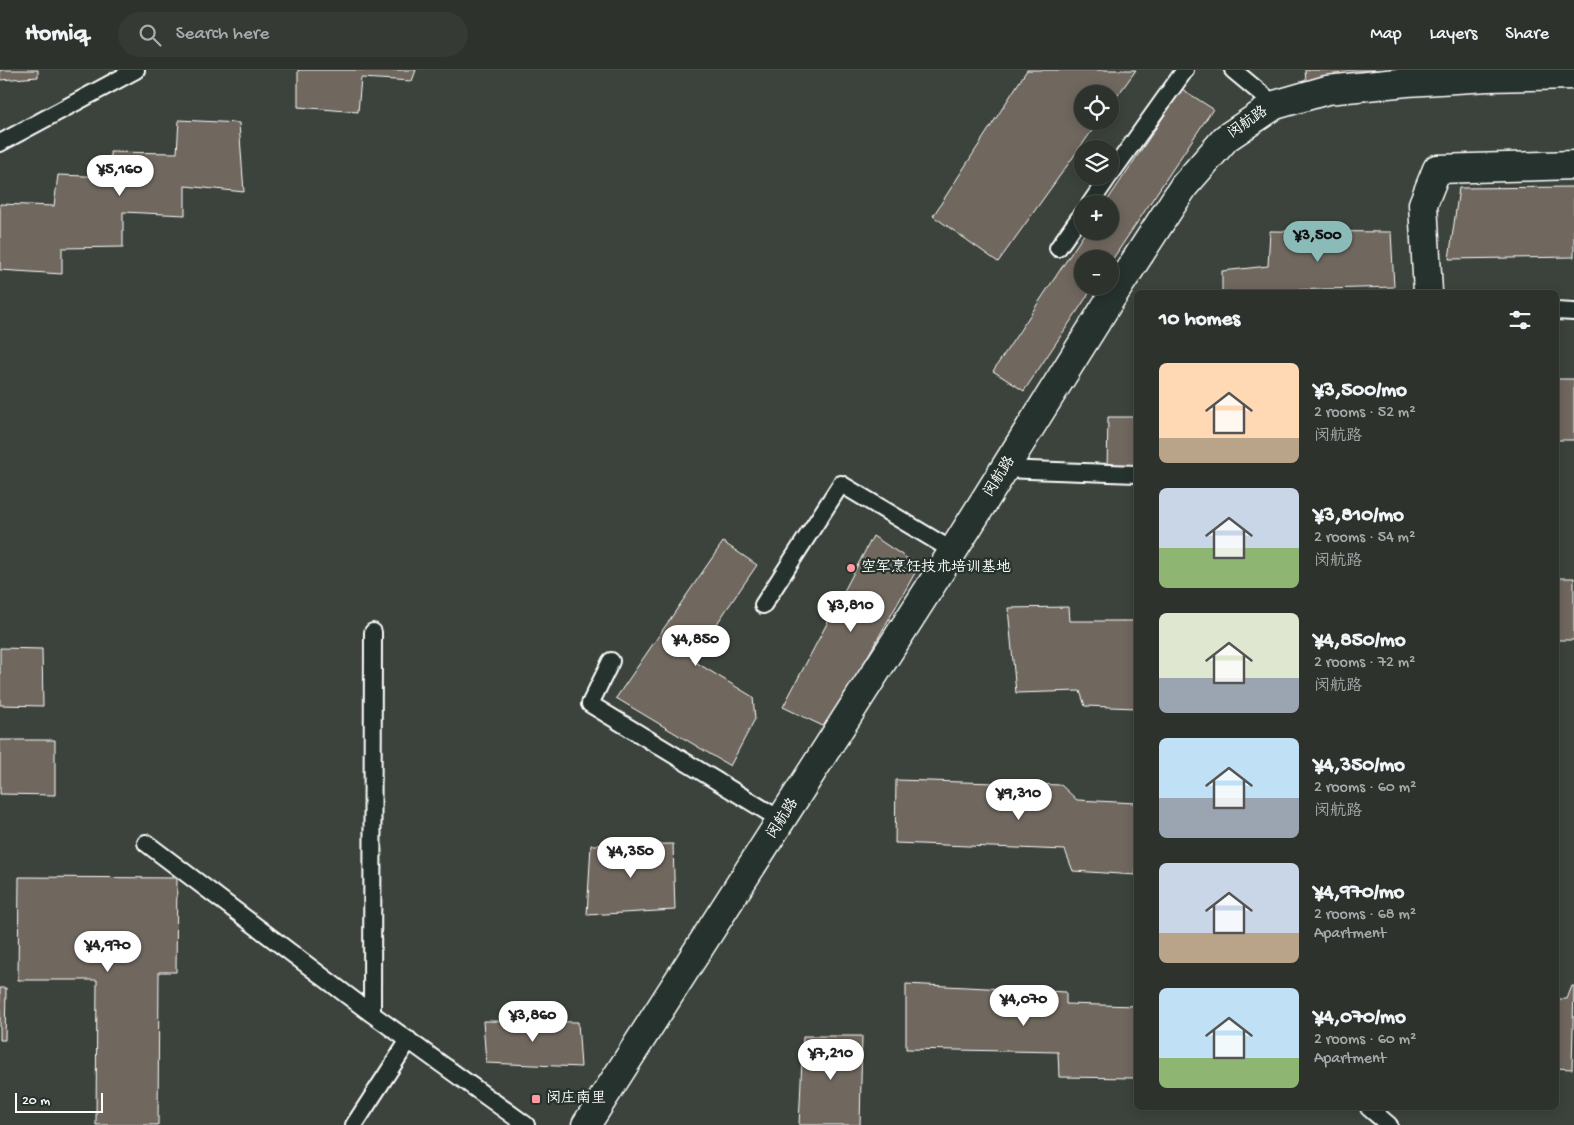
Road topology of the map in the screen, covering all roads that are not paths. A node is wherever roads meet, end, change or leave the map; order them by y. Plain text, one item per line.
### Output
1 (136, 70) edge
2 (1185, 70) edge
3 (1233, 70) edge
4 (1487, 73) edge
5 (1574, 75) edge
6 (1275, 105) junction
7 (0, 143) edge
8 (1119, 163) edge
9 (1574, 165) edge
10 (1074, 225) edge
11 (1058, 248) dead end
12 (1428, 290) edge
13 (1559, 311) edge
14 (1574, 312) edge
15 (1005, 468) junction
16 (1134, 474) edge
17 (953, 551) junction
18 (764, 605) dead end
19 (373, 632) dead end
20 (610, 662) dead end
21 (781, 820) junction
22 (146, 843) dead end
23 (372, 1014) junction
24 (409, 1040) junction
25 (1371, 1110) edge
26 (354, 1125) edge
27 (526, 1125) edge
28 (586, 1125) edge
29 (1390, 1125) edge

1 - 7 lane
2 - 8 lane
3 - 6 lane
4 - 5 street, 闵航路
4 - 6 street, 闵航路
6 - 15 street, 闵航路
9 - 12 street
10 - 11 lane
13 - 14 lane
15 - 16 lane
15 - 17 street, 闵航路
17 - 18 lane
17 - 21 street, 闵航路
19 - 23 lane
20 - 21 lane
21 - 28 street, 闵航路
22 - 23 lane
23 - 24 lane
24 - 26 lane
24 - 27 lane
25 - 29 lane

